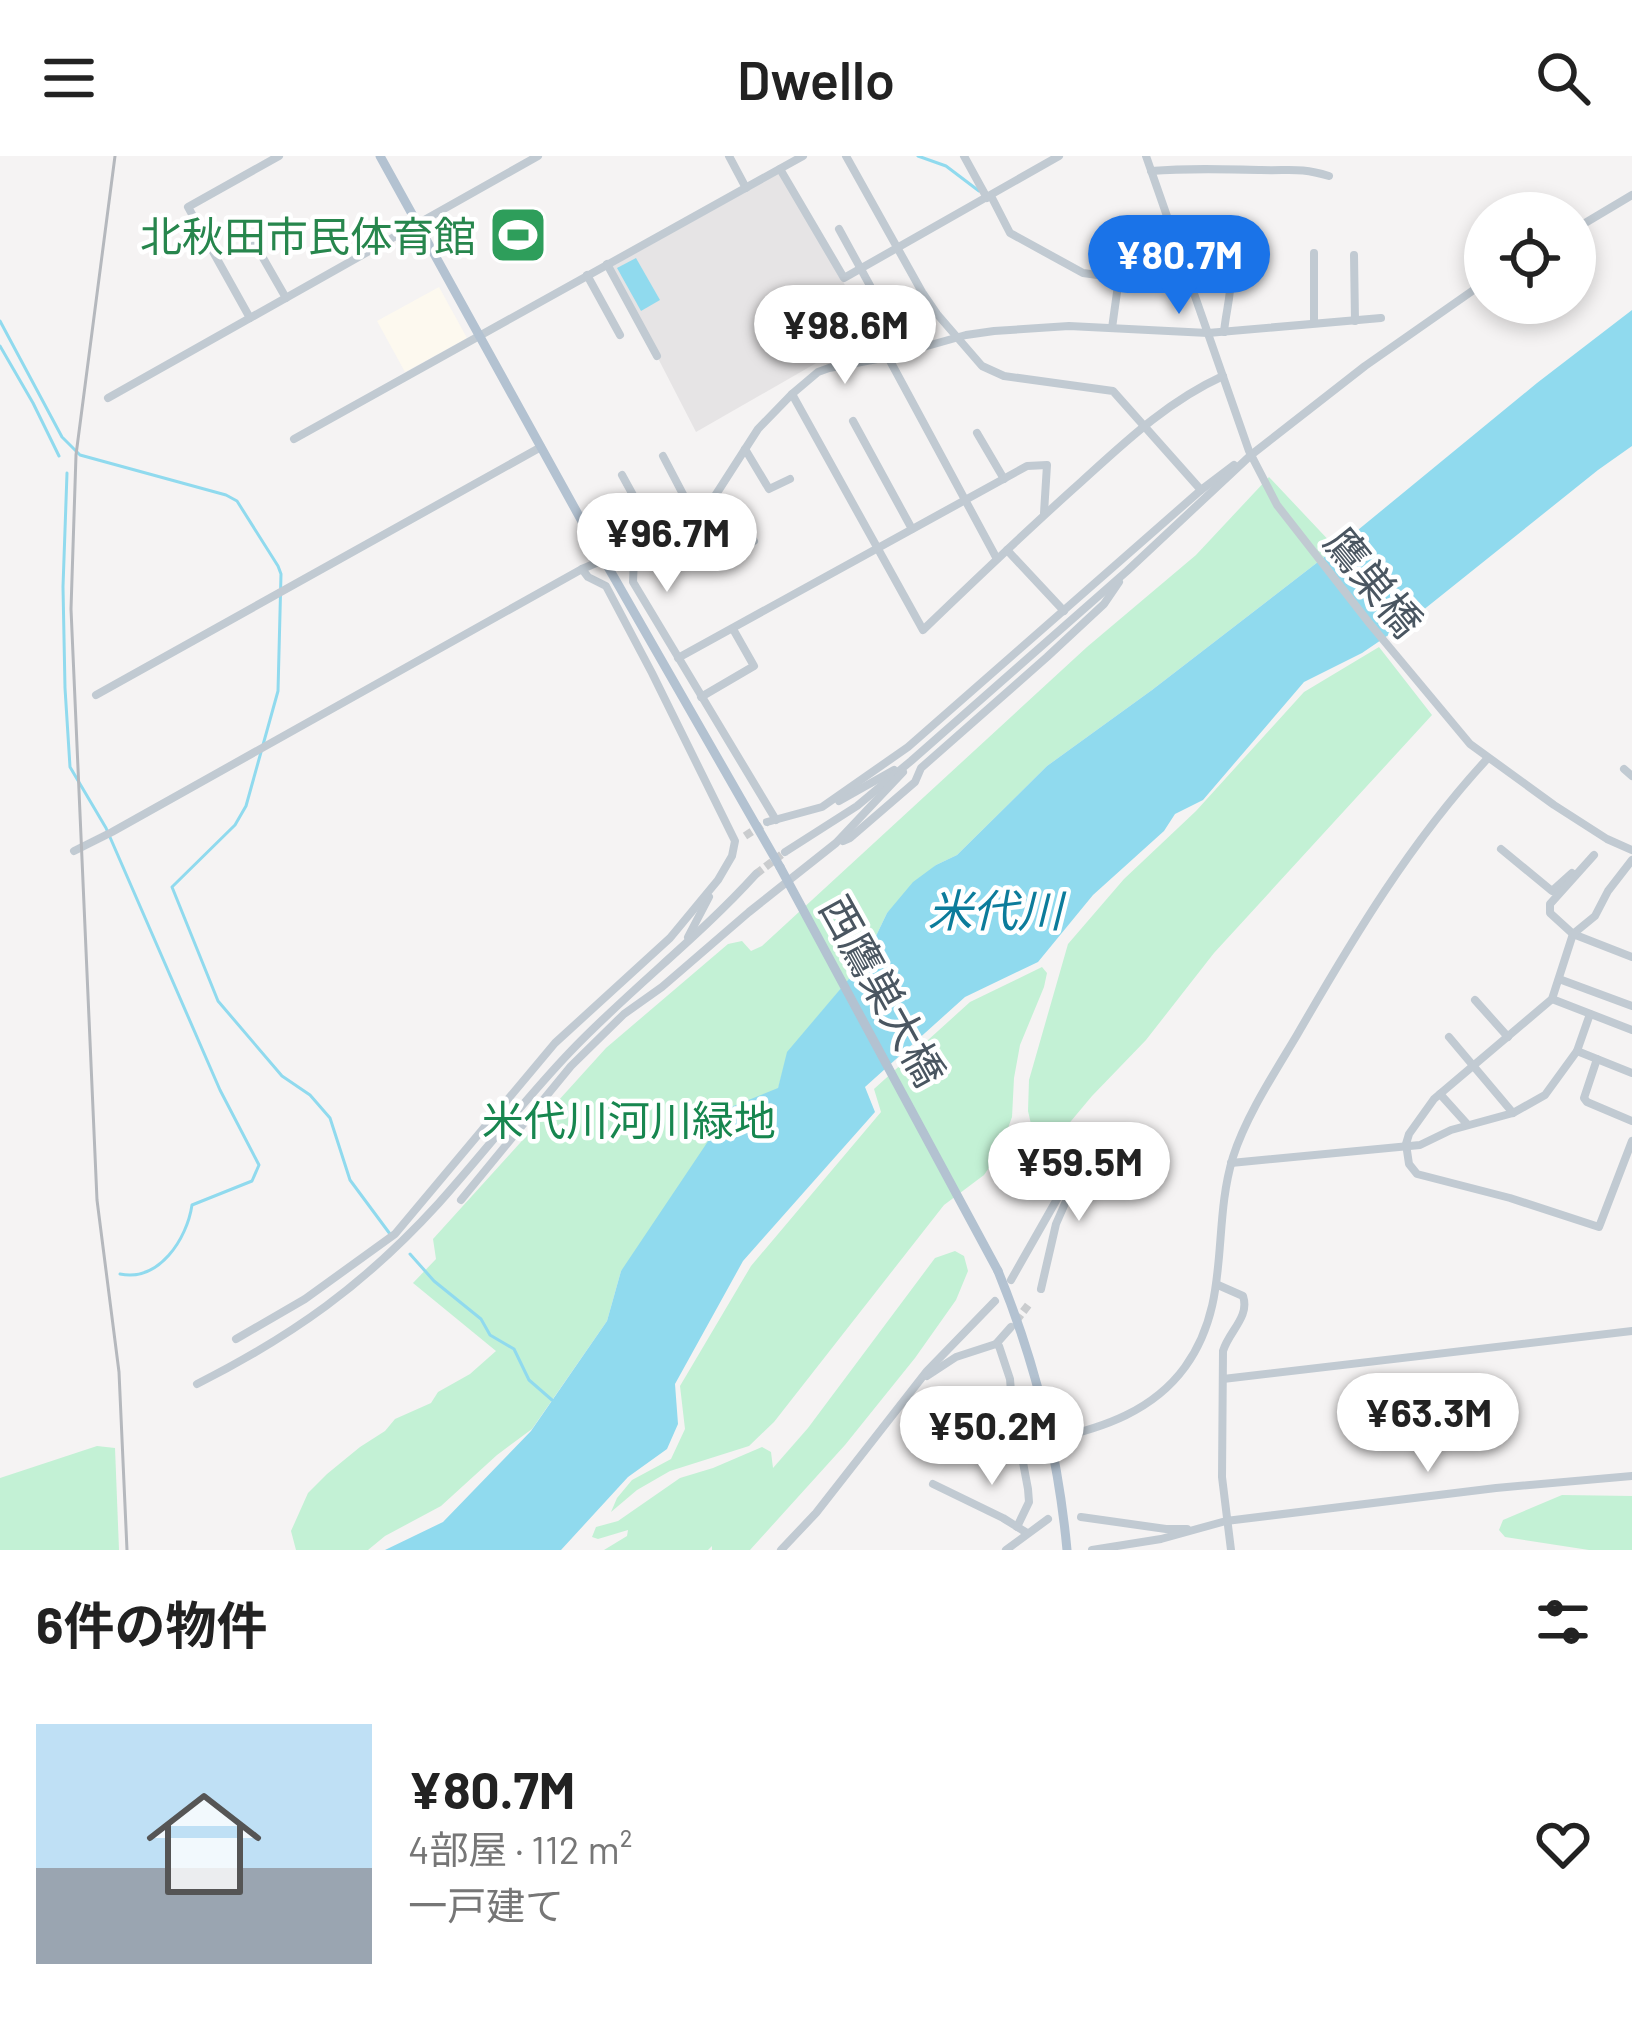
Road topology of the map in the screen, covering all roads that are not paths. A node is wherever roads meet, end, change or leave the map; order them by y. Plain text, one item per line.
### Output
1 (279, 156) edge
2 (380, 156) edge
3 (538, 156) edge
4 (728, 156) edge
5 (772, 156) edge
6 (803, 156) edge
7 (846, 156) edge
8 (964, 156) edge
9 (1059, 156) edge
10 (1146, 156) edge
11 (780, 169) junction
12 (1151, 171) junction
13 (1329, 176) dead end
14 (746, 188) junction
15 (1632, 195) edge
16 (989, 197) junction
17 (1596, 216) edge
18 (418, 224) junction
19 (839, 229) dead end
20 (256, 244) dead end
21 (897, 249) junction
22 (1314, 254) dead end
23 (1354, 255) dead end
24 (607, 264) junction
25 (860, 268) junction
26 (1232, 274) dead end
27 (587, 275) junction
28 (1464, 297) edge
29 (286, 298) junction
30 (885, 313) dead end
31 (250, 317) junction
32 (1381, 318) dead end
33 (1355, 321) junction
34 (1314, 323) junction
35 (1112, 328) junction
36 (1224, 332) junction
37 (480, 333) junction
38 (1208, 333) junction
39 (620, 335) dead end
40 (959, 339) junction
41 (657, 356) dead end
42 (888, 357) junction
43 (1223, 376) junction
44 (792, 394) junction
45 (108, 398) dead end
46 (853, 422) dead end
47 (1144, 425) junction
48 (977, 433) dead end
49 (294, 439) dead end
50 (542, 447) junction
51 (746, 449) junction
52 (663, 456) dead end
53 (1251, 456) junction
54 (622, 476) dead end
55 (1004, 478) junction
56 (790, 479) dead end
57 (1201, 490) junction
58 (967, 500) junction
59 (1043, 515) junction
60 (699, 518) junction
61 (912, 529) junction
62 (656, 537) junction
63 (754, 541) dead end
64 (629, 548) junction
65 (877, 548) junction
66 (1007, 550) junction
67 (603, 559) junction
68 (997, 559) junction
69 (582, 569) junction
70 (1127, 571) junction
71 (1064, 611) junction
72 (733, 629) junction
73 (678, 658) junction
74 (96, 695) dead end
75 (701, 697) junction
76 (1488, 758) junction
77 (911, 761) junction
78 (822, 807) junction
79 (1607, 839) junction
80 (836, 843) junction
81 (1501, 849) dead end
82 (74, 850) dead end
83 (1632, 850) edge
84 (785, 852) tunnel mouth
85 (1594, 855) junction
86 (1632, 860) edge
87 (756, 874) tunnel mouth
88 (718, 880) junction
89 (1573, 934) junction
90 (683, 947) junction
91 (1632, 958) edge
92 (1559, 979) junction
93 (1552, 999) junction
94 (1475, 1000) dead end
95 (1632, 1006) edge
96 (1590, 1014) junction
97 (1632, 1030) edge
98 (1449, 1037) dead end
99 (1508, 1037) junction
100 (1577, 1052) junction
101 (1597, 1060) junction
102 (1474, 1065) junction
103 (1632, 1073) edge
104 (1440, 1094) junction
105 (1513, 1113) junction
106 (1632, 1121) edge
107 (1467, 1125) junction
108 (1632, 1141) edge
109 (1406, 1144) junction
110 (1231, 1163) junction
111 (460, 1200) dead end
112 (1011, 1280) dead end
113 (1218, 1285) junction
114 (1041, 1288) dead end
115 (995, 1300) dead end
116 (1011, 1327) tunnel mouth
117 (1632, 1331) edge
118 (236, 1340) dead end
119 (996, 1344) junction
120 (1223, 1378) junction
121 (197, 1384) dead end
122 (906, 1399) junction
123 (1052, 1438) junction
124 (1632, 1476) edge
125 (933, 1484) dead end
126 (1082, 1517) dead end
127 (1048, 1520) dead end
128 (1227, 1524) junction
129 (1017, 1527) junction
130 (1201, 1529) junction
131 (1028, 1533) junction
132 (781, 1550) edge
133 (1006, 1550) edge
134 (1067, 1550) edge
135 (1092, 1550) edge
136 (1231, 1550) edge

1 - 31 street
2 - 18 main road, 西鷹巣大橋
3 - 18 street
4 - 14 street
5 - 11 street
6 - 11 street
7 - 21 street
8 - 16 street
9 - 16 street
10 - 12 street, 鷹巣橋
11 - 14 street
11 - 25 street
12 - 13 street
12 - 38 street, 鷹巣橋
14 - 24 street
15 - 17 street
16 - 21 street
16 - 35 street
18 - 29 street
18 - 37 main road, 西鷹巣大橋
19 - 25 street
20 - 29 street
21 - 25 street
21 - 40 street
22 - 34 street
23 - 33 street
24 - 27 street
24 - 41 street
25 - 30 street
26 - 36 street
27 - 37 street
27 - 39 street
28 - 53 street
29 - 31 street
31 - 45 street
32 - 33 street
33 - 34 street
34 - 36 street
35 - 38 street
35 - 40 street
36 - 38 street
37 - 49 street
37 - 50 main road, 西鷹巣大橋
38 - 43 street, 鷹巣橋
40 - 42 street
40 - 47 street
42 - 44 street
42 - 58 street
43 - 47 street
43 - 53 street, 鷹巣橋
44 - 51 street
44 - 65 street
46 - 61 street
47 - 57 street
47 - 59 street
48 - 55 street
50 - 67 main road, 西鷹巣大橋
50 - 74 street
51 - 56 street
51 - 60 street
52 - 60 street
53 - 57 street
53 - 70 street
53 - 76 street, 鷹巣橋
54 - 62 street
55 - 58 street
55 - 59 street
57 - 71 street
58 - 61 street
58 - 68 street
59 - 66 street
60 - 62 street
60 - 63 street
61 - 65 street
62 - 64 street
64 - 67 street
64 - 73 street
65 - 68 street
65 - 72 street
66 - 68 street
66 - 71 street
67 - 69 street
67 - 123 main road, 西鷹巣大橋, bridge
69 - 82 street
69 - 88 street
70 - 77 street
70 - 80 street
71 - 78 street
72 - 73 street
72 - 75 street
73 - 75 street
75 - 78 street
76 - 79 street, 鷹巣橋
76 - 110 street
77 - 78 street
77 - 80 street
77 - 84 street
79 - 83 street, 鷹巣橋
79 - 85 street
80 - 111 street
81 - 85 street
85 - 89 street
86 - 89 street
87 - 90 street
88 - 90 street
88 - 118 street
89 - 91 street
89 - 92 street
90 - 121 street
92 - 93 street
92 - 95 street
93 - 96 street
93 - 99 street
94 - 99 street
96 - 97 street
96 - 100 street
98 - 102 street
99 - 102 street
100 - 101 street
100 - 105 street
101 - 103 street
101 - 106 street
102 - 104 street
102 - 105 street
104 - 107 street
104 - 109 street
105 - 107 street
107 - 109 street
108 - 109 street
109 - 110 street
110 - 113 street
112 - 114 street
113 - 120 street
113 - 123 street
115 - 122 street
116 - 119 street
117 - 120 street
119 - 122 street
119 - 129 street
120 - 128 street
122 - 132 street
123 - 134 main road, 西鷹巣大橋
124 - 128 street
125 - 129 street
126 - 130 street
127 - 131 street
128 - 130 street
128 - 136 street
129 - 131 street
130 - 135 street
131 - 133 street

